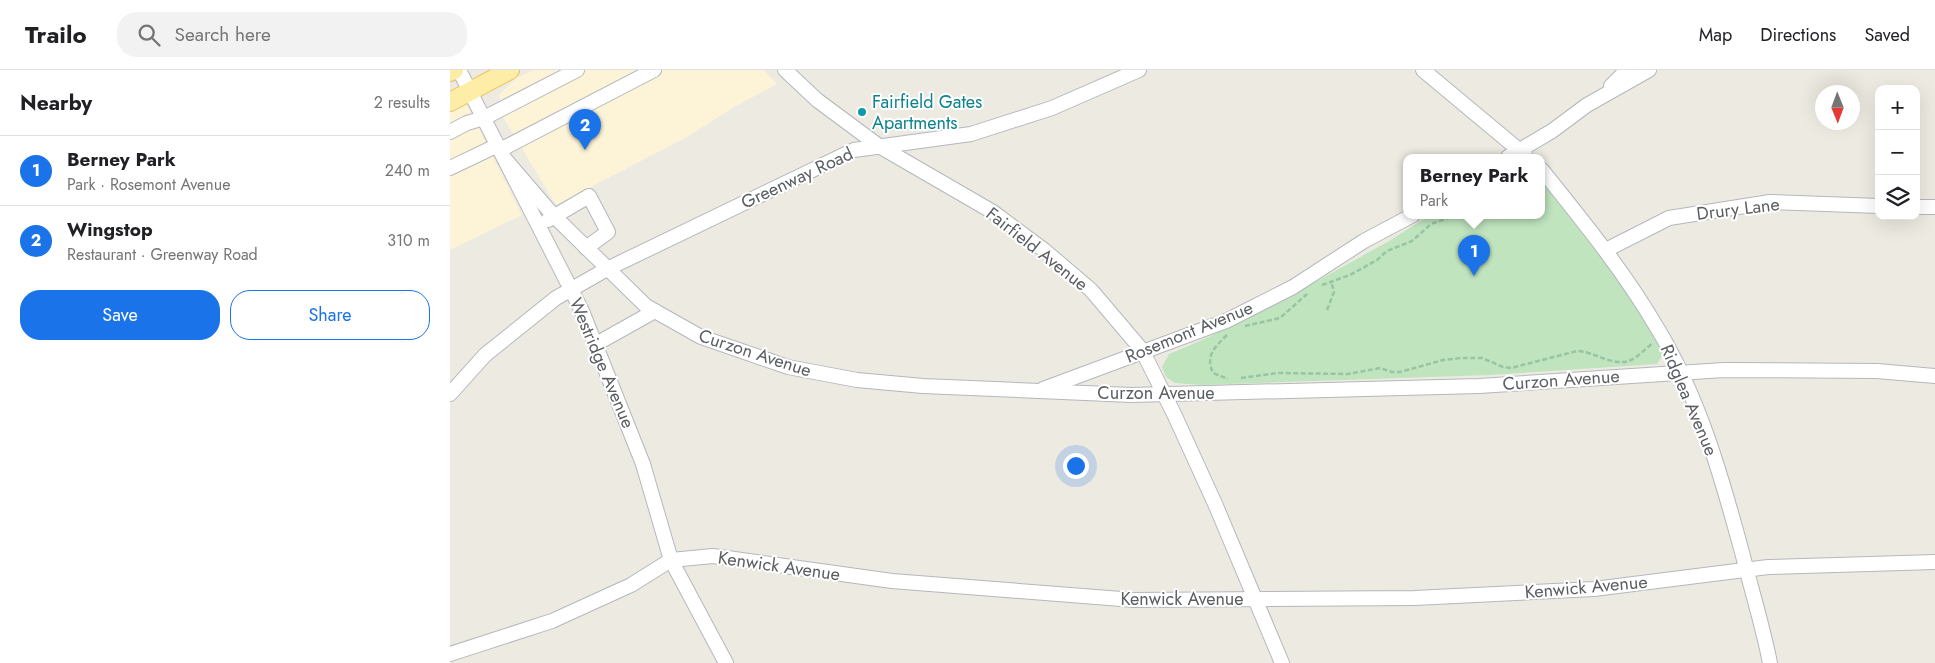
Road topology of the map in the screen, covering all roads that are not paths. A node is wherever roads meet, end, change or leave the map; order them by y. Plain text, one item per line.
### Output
1 (454, 70) edge
2 (460, 70) edge
3 (510, 70) edge
4 (577, 70) edge
5 (654, 70) edge
6 (786, 70) edge
7 (1139, 70) edge
8 (1423, 70) edge
9 (1628, 70) edge
10 (1649, 70) edge
11 (450, 72) edge
12 (470, 91) junction
13 (450, 102) edge
14 (1587, 105) junction
15 (484, 118) junction
16 (450, 132) edge
17 (879, 146) junction
18 (501, 151) junction
19 (1517, 154) edge
20 (1519, 154) edge
21 (450, 168) edge
22 (1545, 174) edge
23 (1875, 206) edge
24 (1920, 207) edge
25 (1935, 207) edge
26 (554, 216) junction
27 (1405, 219) edge
28 (539, 226) junction
29 (586, 248) junction
30 (1606, 250) junction
31 (607, 269) junction
32 (571, 289) junction
33 (655, 311) junction
34 (596, 344) junction
35 (1142, 350) junction
36 (1680, 372) junction
37 (1935, 376) edge
38 (1038, 391) junction
39 (450, 394) edge
40 (1164, 394) junction
41 (671, 560) junction
42 (1935, 562) edge
43 (1746, 570) junction
44 (1255, 599) junction
45 (450, 654) edge
46 (726, 663) edge
47 (1282, 663) edge
48 (1770, 663) edge

1 - 11 main road
2 - 12 street, Westridge Avenue
3 - 12 main road
4 - 15 street
5 - 18 street
6 - 17 street, Fairfield Avenue
7 - 17 street, Greenway Road
8 - 19 street
9 - 14 street
10 - 14 street
12 - 13 main road
12 - 15 street, Westridge Avenue
14 - 20 street
15 - 16 street
15 - 18 street, Westridge Avenue
17 - 31 street, Greenway Road
17 - 35 street, Fairfield Avenue
18 - 21 street
18 - 26 street
18 - 28 street, Westridge Avenue
22 - 30 street, Ridglea Avenue
23 - 30 street, Drury Lane
24 - 25 street
26 - 28 street
26 - 29 street
26 - 29 street
27 - 35 street, Rosemont Avenue
28 - 32 street, Westridge Avenue
29 - 31 street
30 - 36 street, Ridglea Avenue
31 - 32 street
31 - 33 street, Curzon Avenue
32 - 34 street, Westridge Avenue
32 - 39 street
33 - 34 street
33 - 38 street, Curzon Avenue
34 - 41 street, Westridge Avenue
35 - 38 street, Rosemont Avenue
35 - 40 street, Fairfield Avenue
36 - 37 street, Curzon Avenue
36 - 40 street, Curzon Avenue
36 - 43 street, Ridglea Avenue
38 - 40 street, Curzon Avenue
40 - 44 street, Fairfield Avenue
41 - 44 street, Kenwick Avenue
41 - 45 street, Kenwick Avenue
41 - 46 street, Westridge Avenue
42 - 43 street, Kenwick Avenue
43 - 44 street, Kenwick Avenue
43 - 48 street, Ridglea Avenue
44 - 47 street, Fairfield Avenue

